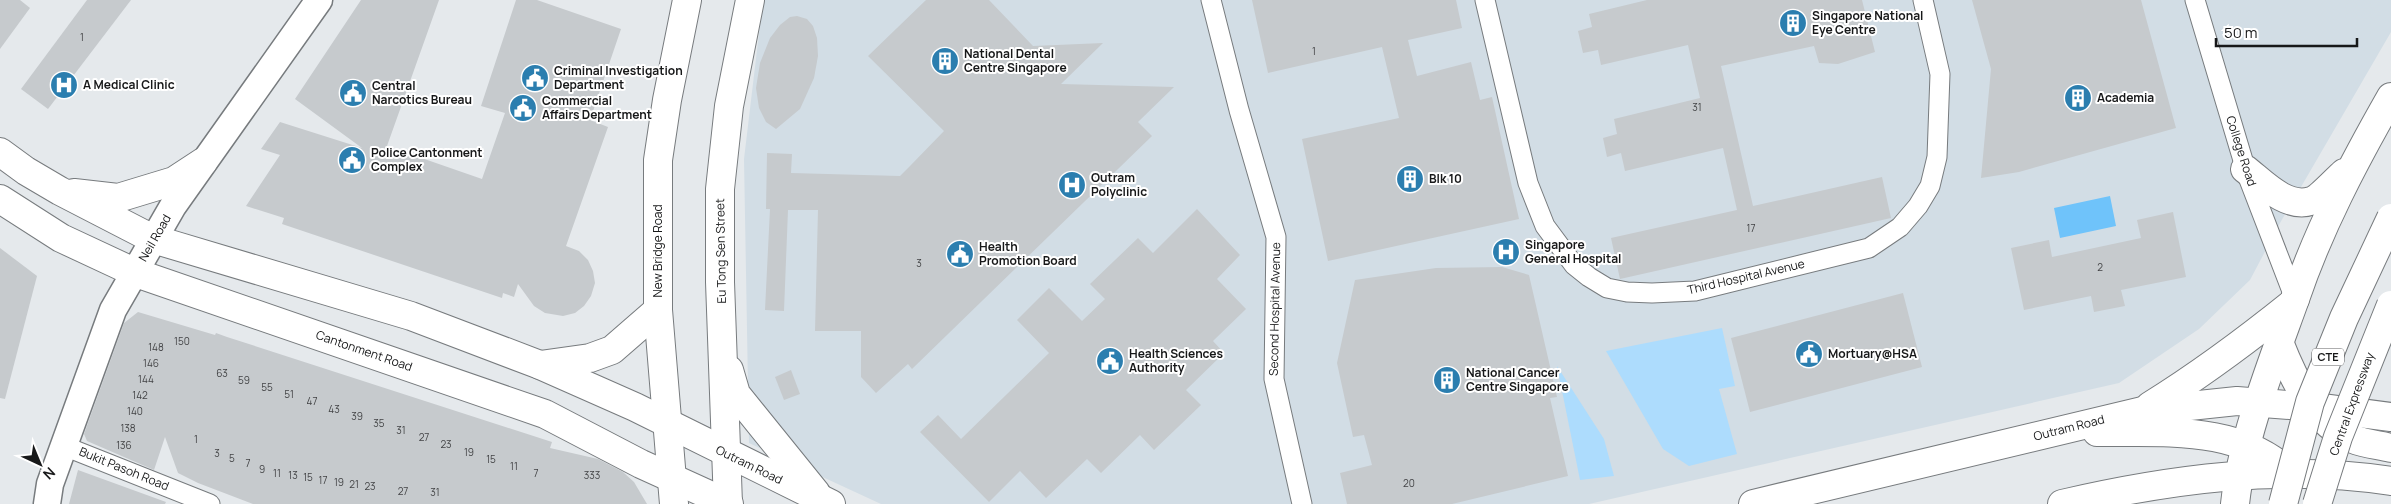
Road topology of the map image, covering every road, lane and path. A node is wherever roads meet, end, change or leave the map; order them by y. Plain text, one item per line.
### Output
1 (319, 0) edge
2 (687, 0) edge
3 (750, 0) edge
4 (1212, 0) edge
5 (1485, 0) edge
6 (1923, 0) edge
7 (2195, 0) edge
8 (2391, 96) edge
9 (0, 152) edge
10 (203, 162) junction
11 (2245, 168) junction
12 (2351, 168) junction
13 (60, 192) junction
14 (0, 199) edge
15 (2391, 218) edge
16 (153, 239) junction
17 (136, 273) junction
18 (2294, 301) junction
19 (2391, 305) edge
20 (658, 310) junction
21 (723, 332) junction
22 (2278, 342) junction
23 (540, 365) junction
24 (2259, 402) junction
25 (2314, 407) junction
26 (2142, 411) junction
27 (2391, 417) edge
28 (667, 425) junction
29 (2063, 431) junction
30 (64, 446) junction
31 (2248, 447) junction
32 (2391, 448) edge
33 (725, 452) junction
34 (2289, 473) junction
35 (2238, 476) junction
36 (2391, 482) edge
37 (674, 491) edge
38 (2127, 498) edge
39 (828, 502) edge
40 (47, 504) edge
41 (210, 504) edge
42 (729, 504) edge
43 (1302, 504) edge
44 (1753, 504) edge
45 (2062, 504) edge
46 (2235, 504) edge
47 (2283, 504) edge
48 (2317, 504) edge

1 - 10 main road, Neil Road
2 - 20 main road, New Bridge Road
3 - 21 main road, Eu Tong Sen Street
4 - 43 street, Second Hospital Avenue
5 - 6 street, Third Hospital Avenue
7 - 11 street, College Road
8 - 12 main road
9 - 13 main road
10 - 13 main road
10 - 16 main road, Neil Road
11 - 12 main road
11 - 18 street, College Road
12 - 18 main road
13 - 16 main road
14 - 17 main road, Cantonment Road
15 - 47 main road, CTE, bridge
16 - 17 main road, Neil Road
16 - 23 main road
17 - 30 main road, Neil Road
17 - 37 main road, Cantonment Road
18 - 22 main road
18 - 26 main road
19 - 48 main road, Central Expressway, bridge
20 - 23 main road
20 - 28 main road, New Bridge Road
21 - 33 main road, Eu Tong Sen Street
21 - 39 main road
22 - 24 main road
22 - 25 main road
23 - 28 main road
24 - 25 main road, Outram Road
24 - 26 main road, Outram Road
24 - 31 main road
25 - 27 main road, Outram Road
25 - 32 main road
26 - 29 main road, Outram Road
28 - 33 main road, Outram Road
28 - 37 main road, New Bridge Road
29 - 31 main road
29 - 44 main road, Outram Road
30 - 40 main road, Neil Road
30 - 41 street, Bukit Pasoh Road
31 - 34 main road
31 - 35 main road
33 - 39 main road, Outram Road
33 - 42 main road, Eu Tong Sen Street
34 - 35 main road
34 - 36 main road
34 - 48 main road
35 - 38 main road
35 - 46 main road
37 - 42 main road, Cantonment Road
38 - 45 main road

